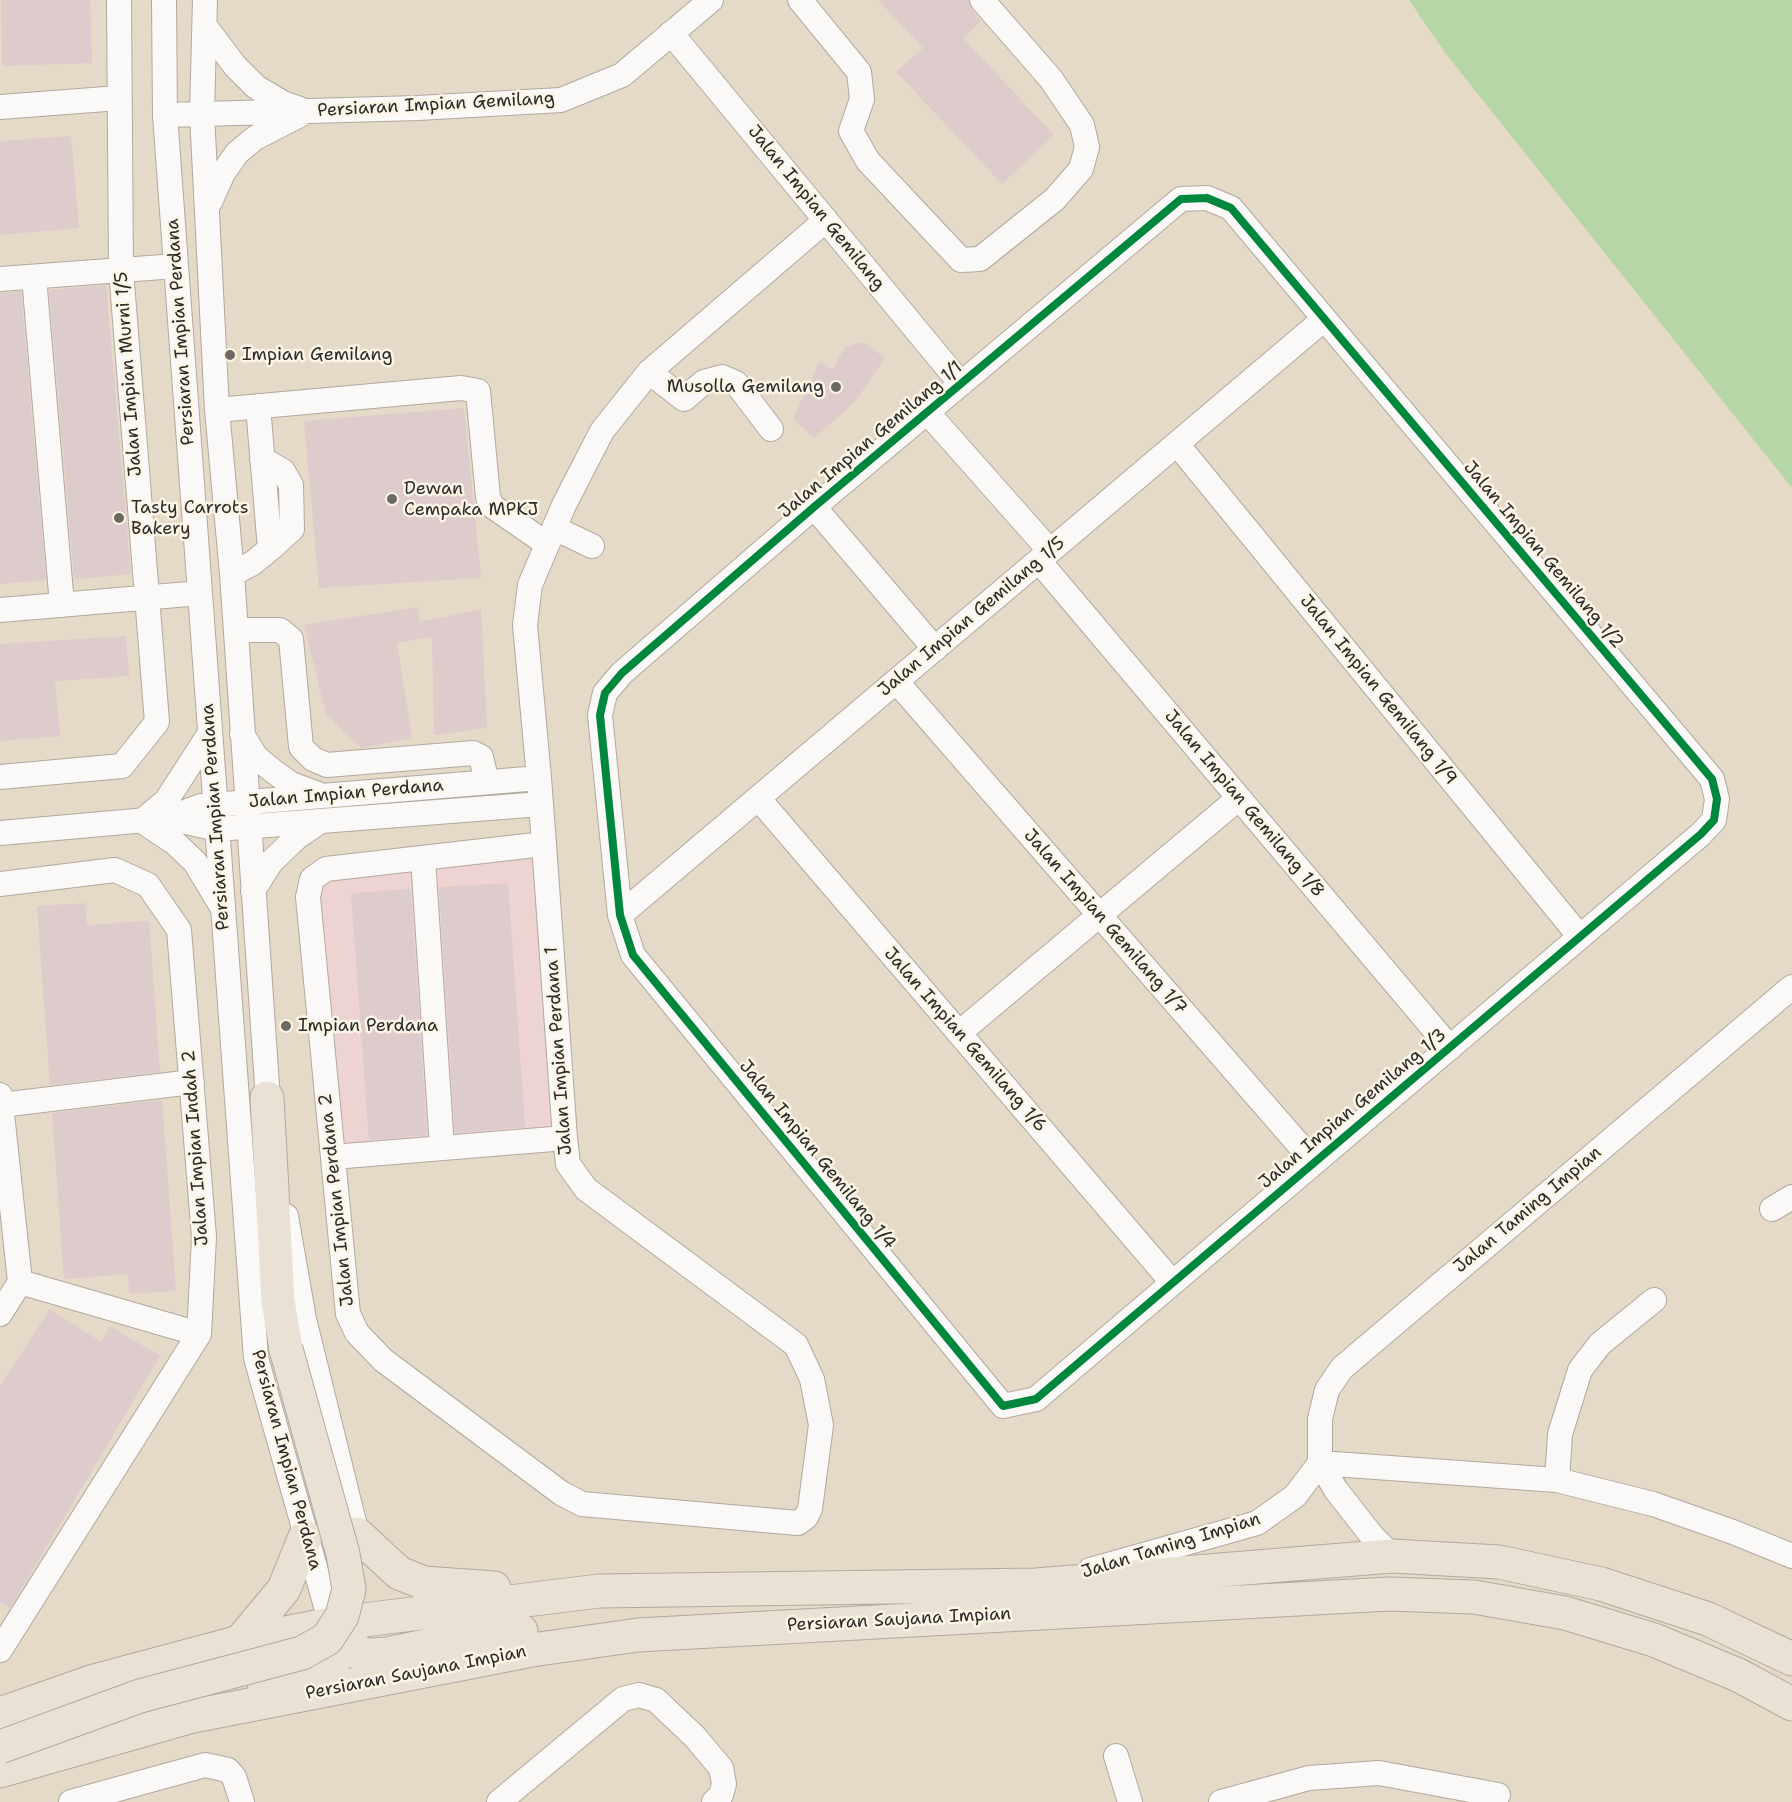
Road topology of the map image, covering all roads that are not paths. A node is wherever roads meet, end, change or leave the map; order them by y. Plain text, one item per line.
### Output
1 (119, 0) edge
2 (164, 0) edge
3 (206, 0) edge
4 (711, 0) edge
5 (800, 0) edge
6 (982, 0) edge
7 (206, 26) junction
8 (671, 33) junction
9 (119, 98) junction
10 (0, 107) edge
11 (308, 111) junction
12 (202, 114) junction
13 (165, 115) junction
14 (208, 204) junction
15 (825, 220) junction
16 (176, 266) junction
17 (121, 270) junction
18 (34, 277) junction
19 (0, 279) edge
20 (1323, 320) junction
21 (649, 372) junction
22 (961, 384) junction
23 (258, 406) junction
24 (217, 410) junction
25 (927, 412) junction
26 (771, 429) dead end
27 (1177, 444) junction
28 (814, 507) junction
29 (551, 536) junction
30 (592, 546) dead end
31 (1044, 556) junction
32 (232, 574) junction
33 (200, 593) junction
34 (147, 597) junction
35 (62, 605) junction
36 (0, 610) edge
37 (236, 630) junction
38 (935, 649) junction
39 (896, 681) junction
40 (210, 732) junction
41 (242, 734) junction
42 (0, 777) edge
43 (539, 778) junction
44 (487, 782) junction
45 (324, 795) junction
46 (758, 798) junction
47 (1239, 798) junction
48 (247, 802) junction
49 (215, 804) junction
50 (541, 804) junction
51 (169, 818) junction
52 (321, 820) junction
53 (1714, 820) joint
54 (142, 821) junction
55 (248, 827) junction
56 (217, 828) junction
57 (0, 833) edge
58 (544, 844) junction
59 (423, 858) junction
60 (0, 884) edge
61 (253, 891) junction
62 (223, 909) junction
63 (620, 915) junction
64 (1099, 915) junction
65 (1580, 937) junction
66 (1792, 987) edge
67 (959, 1034) junction
68 (1449, 1048) junction
69 (192, 1082) junction
70 (267, 1098) junction
71 (1, 1100) edge
72 (565, 1138) junction
73 (442, 1148) junction
74 (333, 1157) junction
75 (1314, 1162) junction
76 (20, 1282) junction
77 (1172, 1282) junction
78 (1654, 1300) dead end
79 (0, 1314) edge
80 (200, 1334) junction
81 (1003, 1406) joint
82 (821, 1425) joint
83 (1320, 1463) junction
84 (1557, 1480) junction
85 (357, 1534) junction
86 (305, 1537) junction
87 (1792, 1556) edge
88 (1392, 1557) junction
89 (1036, 1585) junction
90 (599, 1591) junction
91 (342, 1632) junction
92 (638, 1635) junction
93 (240, 1642) junction
94 (0, 1650) edge
95 (1792, 1659) edge
96 (1792, 1704) edge
97 (0, 1714) edge
98 (192, 1716) junction
99 (0, 1747) edge
100 (1116, 1756) dead end
101 (0, 1771) edge
102 (1498, 1795) dead end
103 (84, 1800) edge
104 (243, 1802) edge
105 (499, 1802) edge
106 (714, 1802) edge
107 (1130, 1802) edge
108 (1221, 1802) edge

1 - 9 street, Jalan Impian Murni 1/5
2 - 13 street, Persiaran Impian Perdana
3 - 7 street, Persiaran Impian Perdana
4 - 8 street, Persiaran Impian Gemilang
5 - 6 street
7 - 11 street
7 - 12 street, Persiaran Impian Perdana
8 - 11 street, Persiaran Impian Gemilang
8 - 15 street, Jalan Impian Gemilang
9 - 10 street
9 - 17 street, Jalan Impian Murni 1/5
11 - 12 street, Persiaran Impian Gemilang
11 - 14 street
12 - 13 street, Persiaran Impian Gemilang
12 - 14 street, Persiaran Impian Perdana
13 - 16 street, Persiaran Impian Perdana
14 - 24 street, Persiaran Impian Perdana
15 - 21 street, Jalan Impian Perdana 1
15 - 22 street, Jalan Impian Gemilang
16 - 17 street
16 - 33 street, Persiaran Impian Perdana
17 - 18 street
17 - 34 street, Jalan Impian Murni 1/5
18 - 19 street
18 - 35 street
20 - 22 street, Jalan Impian Gemilang 1/1
20 - 27 street, Jalan Impian Gemilang 1/5
20 - 53 street, Jalan Impian Gemilang 1/2
21 - 26 street
21 - 29 street, Jalan Impian Perdana 1
22 - 25 street, Jalan Impian Gemilang 1/1
23 - 24 street
23 - 29 street
23 - 32 street
24 - 32 street, Persiaran Impian Perdana
25 - 28 street, Jalan Impian Gemilang 1/1
25 - 31 street, Jalan Impian Gemilang 1/8
27 - 31 street, Jalan Impian Gemilang 1/5
27 - 65 street, Jalan Impian Gemilang 1/9
28 - 38 street
28 - 63 street, Jalan Impian Gemilang 1/1
29 - 30 street
29 - 43 street, Jalan Impian Perdana 1
31 - 38 street, Jalan Impian Gemilang 1/5
31 - 47 street, Jalan Impian Gemilang 1/8
32 - 37 street, Persiaran Impian Perdana
33 - 34 street
33 - 40 street, Persiaran Impian Perdana
34 - 35 street
34 - 42 street, Jalan Impian Murni 1/5
35 - 36 street
37 - 41 street, Persiaran Impian Perdana
37 - 44 street
38 - 39 street, Jalan Impian Gemilang 1/5
39 - 46 street, Jalan Impian Gemilang 1/5
39 - 64 street, Jalan Impian Gemilang 1/7
40 - 49 street, Persiaran Impian Perdana
40 - 54 street
41 - 45 street
41 - 48 street, Persiaran Impian Perdana
43 - 44 street, Jalan Impian Perdana
43 - 50 street, Jalan Impian Perdana 1
44 - 45 street, Jalan Impian Perdana
45 - 48 street, Jalan Impian Perdana
46 - 63 street, Jalan Impian Gemilang 1/5
46 - 67 street, Jalan Impian Gemilang 1/6
47 - 64 street
47 - 68 street, Jalan Impian Gemilang 1/8
48 - 49 street, Jalan Impian Perdana
48 - 55 street, Persiaran Impian Perdana
49 - 51 street, Jalan Impian Perdana
49 - 56 street, Persiaran Impian Perdana
50 - 52 street, Jalan Impian Perdana
50 - 58 street, Jalan Impian Perdana 1
51 - 54 street
51 - 56 street, Jalan Impian Perdana
52 - 55 street, Jalan Impian Perdana
52 - 61 street
53 - 65 street, Jalan Impian Gemilang 1/3
54 - 57 street
54 - 62 street
55 - 56 street, Jalan Impian Perdana
55 - 61 street, Persiaran Impian Perdana
56 - 62 street, Persiaran Impian Perdana
58 - 59 street, Jalan Impian Perdana 2
58 - 72 street, Jalan Impian Perdana 1
59 - 73 street
59 - 74 street, Jalan Impian Perdana 2
60 - 69 street, Jalan Impian Indah 2
61 - 70 street, Persiaran Impian Perdana
62 - 86 street, Persiaran Impian Perdana
63 - 81 street, Jalan Impian Gemilang 1/4
64 - 67 street
64 - 75 street, Jalan Impian Gemilang 1/7
65 - 68 street, Jalan Impian Gemilang 1/3
66 - 83 street, Jalan Taming Impian
67 - 77 street, Jalan Impian Gemilang 1/6
68 - 75 street, Jalan Impian Gemilang 1/3
69 - 71 street
69 - 80 street, Jalan Impian Indah 2
70 - 85 street, Persiaran Impian Perdana
70 - 99 highway, bridge
71 - 76 street
72 - 73 street
72 - 82 street, Jalan Impian Perdana 1
73 - 74 street
74 - 82 street, Jalan Impian Perdana 2
75 - 77 street, Jalan Impian Gemilang 1/3
76 - 79 street
76 - 80 street
77 - 81 street, Jalan Impian Gemilang 1/3
78 - 84 street
80 - 94 street, Jalan Impian Indah 2
83 - 84 street
83 - 88 street
83 - 89 street, Jalan Taming Impian
84 - 87 street
85 - 90 highway
85 - 91 street, Persiaran Impian Perdana
86 - 91 street, Persiaran Impian Perdana
86 - 93 highway
88 - 89 highway, Persiaran Saujana Impian
88 - 95 highway, Persiaran Saujana Impian
89 - 90 highway, Persiaran Saujana Impian
90 - 91 highway, Persiaran Saujana Impian
91 - 92 highway
91 - 93 highway, Persiaran Saujana Impian
91 - 98 highway
92 - 96 highway, Persiaran Saujana Impian
92 - 98 highway, Persiaran Saujana Impian
93 - 97 highway, Persiaran Saujana Impian
98 - 101 highway, Persiaran Saujana Impian
100 - 107 street
102 - 108 street
103 - 104 street
105 - 106 street

